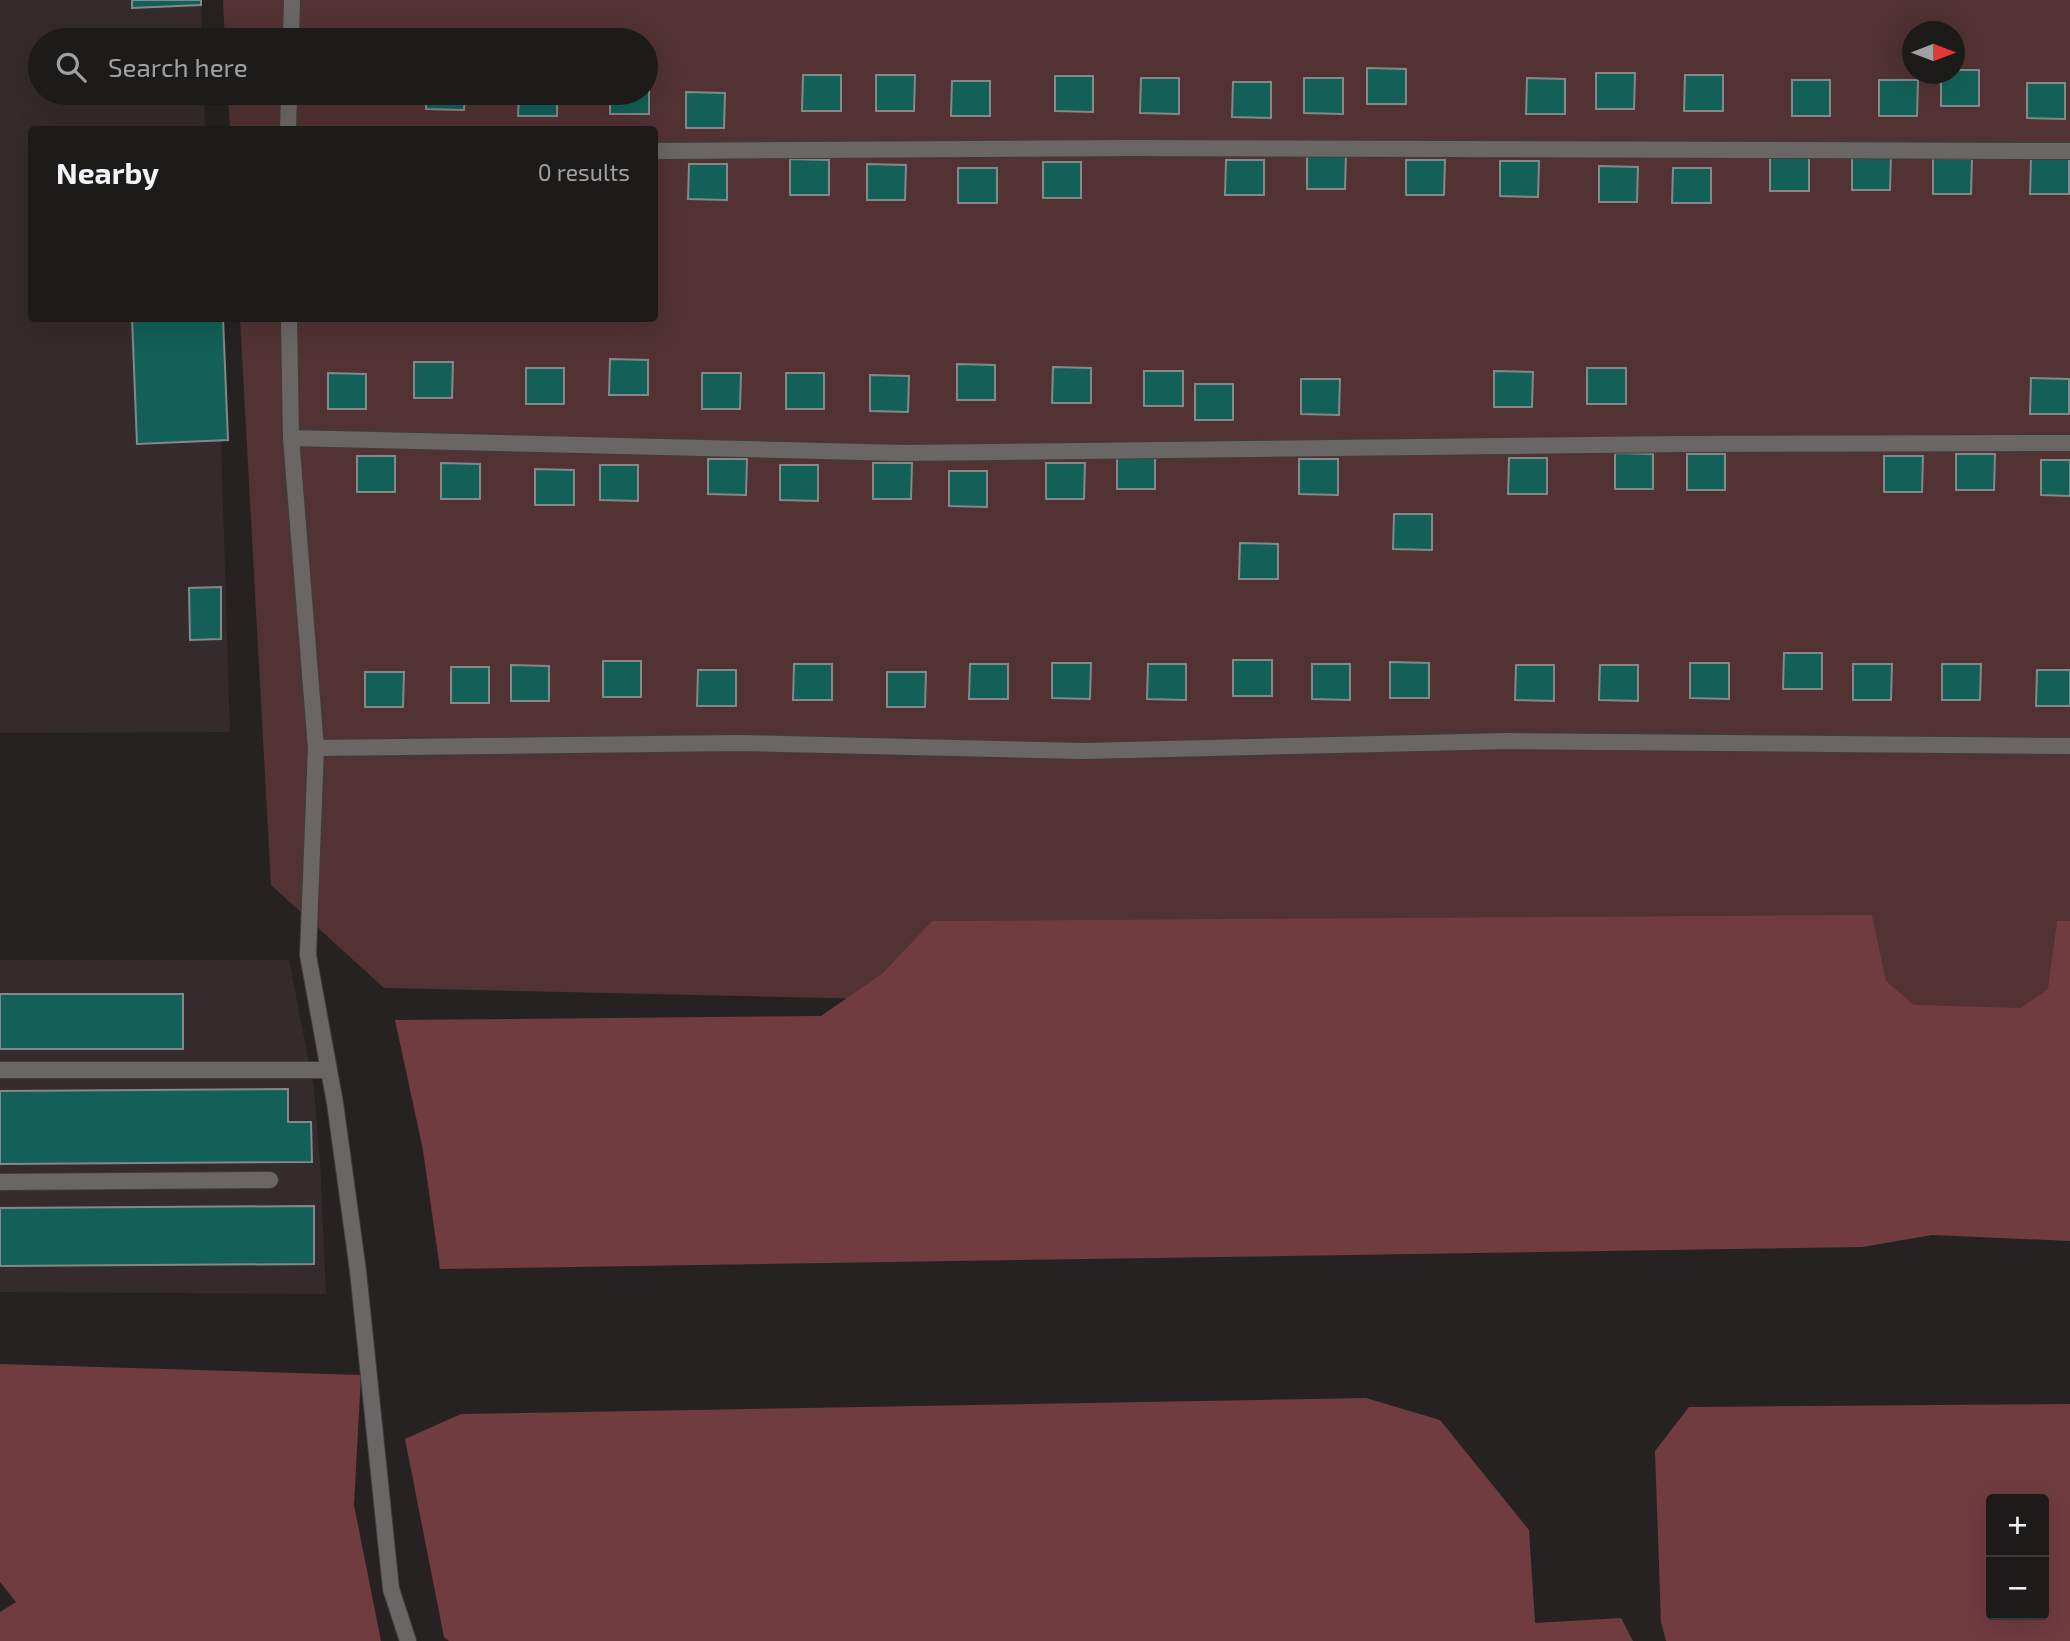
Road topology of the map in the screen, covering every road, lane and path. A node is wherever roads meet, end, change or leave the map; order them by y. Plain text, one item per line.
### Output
1 (292, 0) edge
2 (291, 28) edge
3 (289, 105) edge
4 (288, 126) edge
5 (658, 151) edge
6 (2070, 151) edge
7 (289, 322) edge
8 (291, 438) junction
9 (2070, 443) edge
10 (2070, 747) edge
11 (316, 748) junction
12 (0, 1070) edge
13 (329, 1070) junction
14 (270, 1180) dead end
15 (0, 1182) edge
16 (408, 1641) edge

1 - 2 lane
3 - 4 lane
5 - 6 lane
7 - 8 lane
8 - 9 lane
8 - 11 lane
10 - 11 lane
11 - 13 lane
12 - 13 lane
13 - 16 lane
14 - 15 lane

